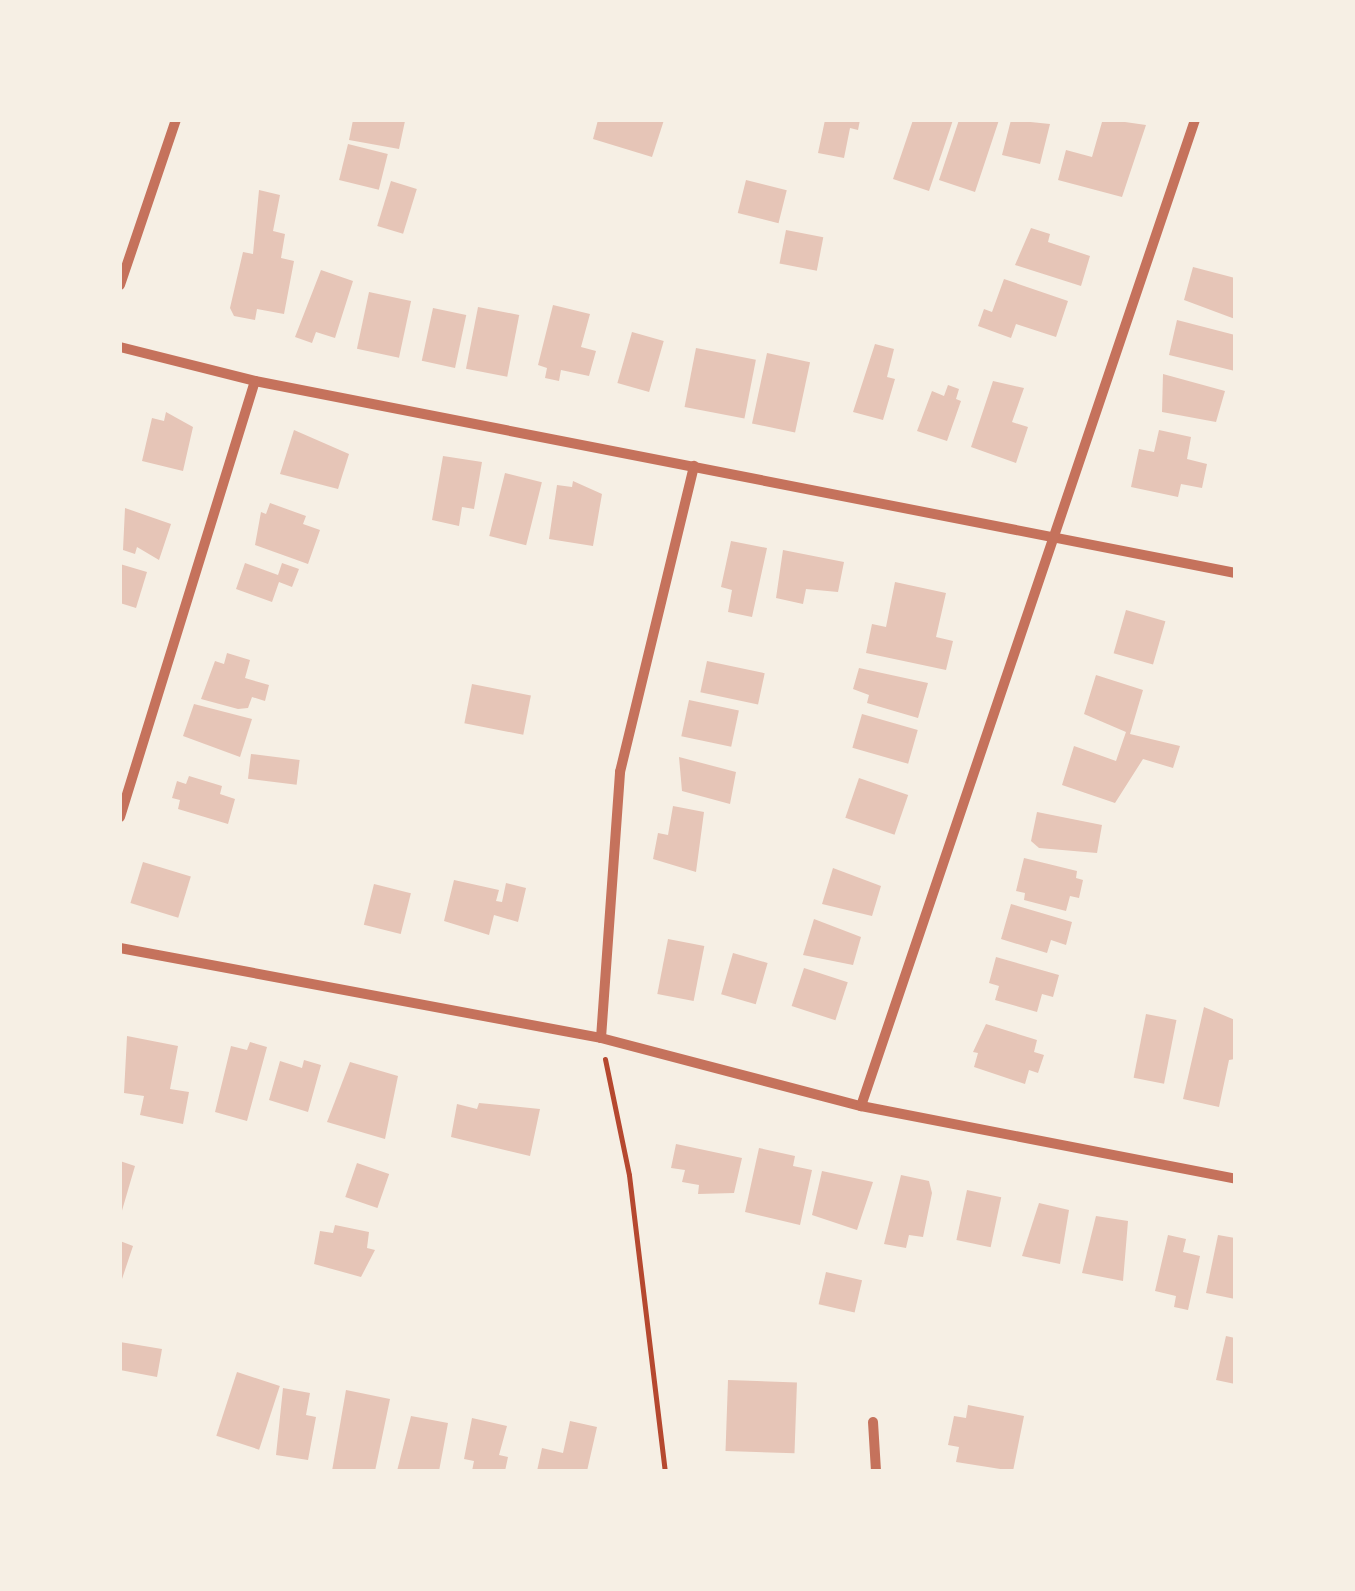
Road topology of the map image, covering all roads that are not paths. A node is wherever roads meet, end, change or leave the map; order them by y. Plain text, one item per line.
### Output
1 (176, 120) edge
2 (1195, 120) edge
3 (120, 284) edge
4 (120, 347) edge
5 (255, 381) junction
6 (694, 466) junction
7 (1057, 536) junction
8 (1235, 573) edge
9 (120, 817) edge
10 (120, 948) edge
11 (601, 1038) junction
12 (861, 1106) junction
13 (1235, 1179) edge
14 (874, 1422) dead end
15 (876, 1471) edge

1 - 3 street
2 - 7 street
4 - 5 street
5 - 6 street
5 - 9 street
6 - 7 street
6 - 11 street
7 - 8 street
7 - 12 street
10 - 11 street
11 - 12 street
12 - 13 street
14 - 15 street

